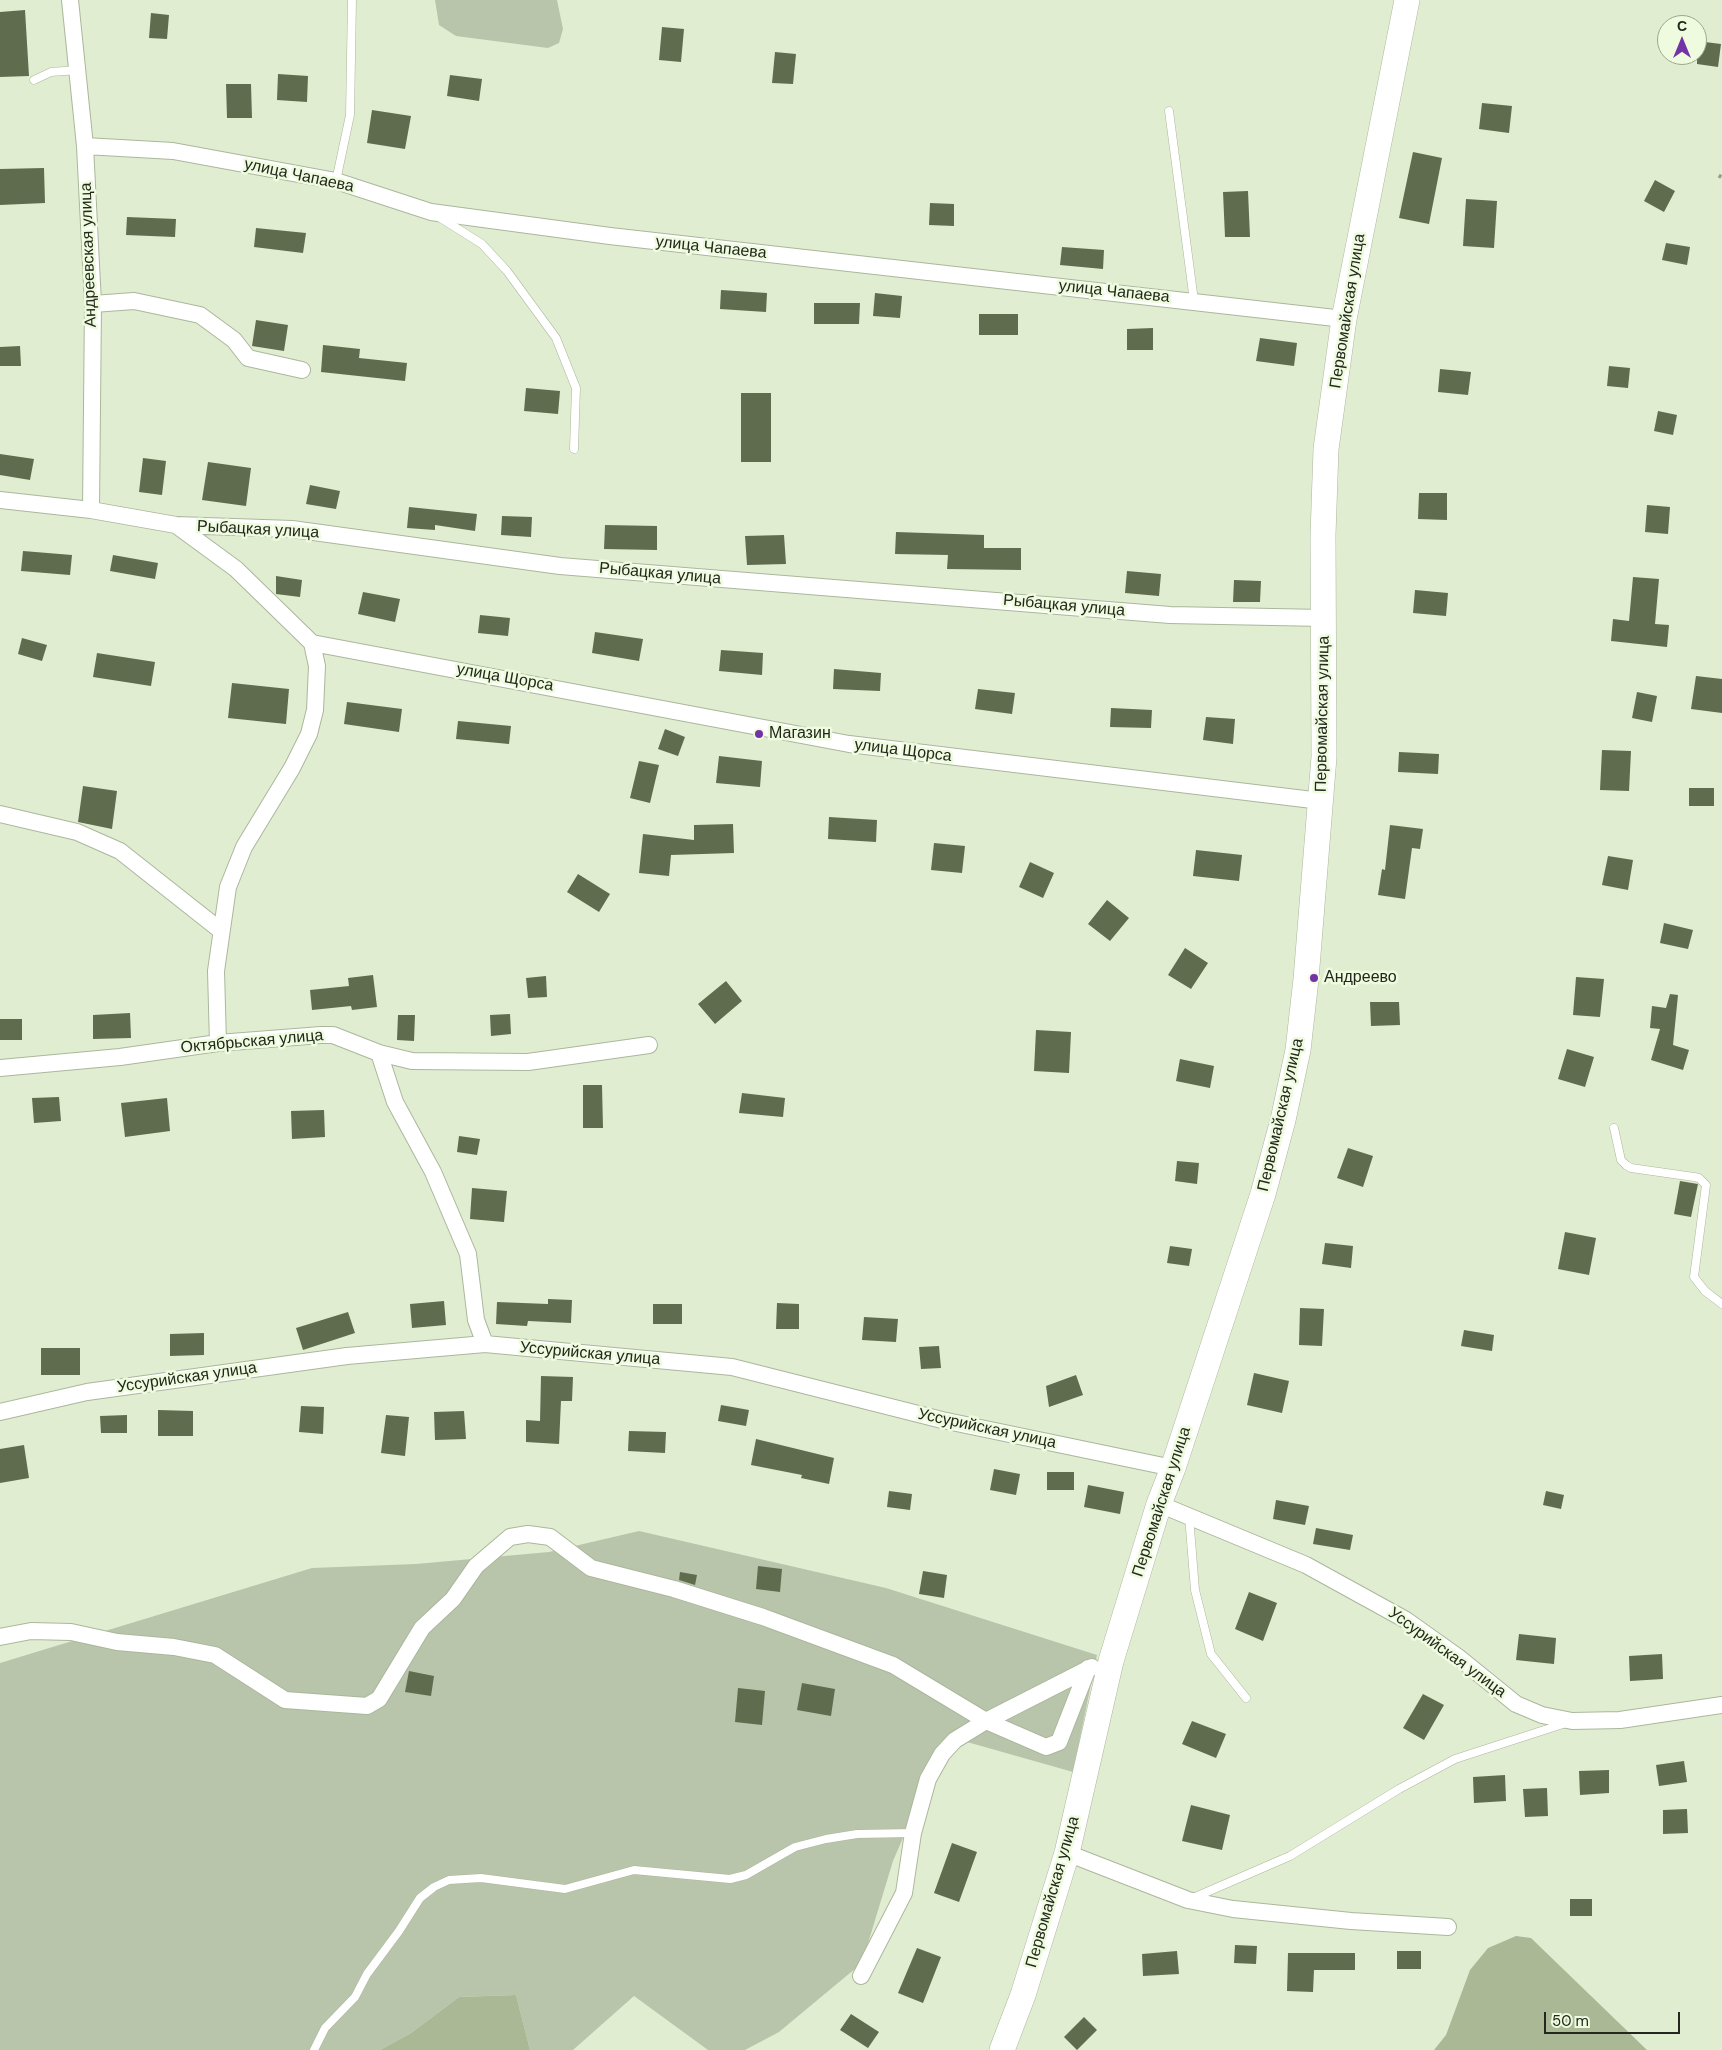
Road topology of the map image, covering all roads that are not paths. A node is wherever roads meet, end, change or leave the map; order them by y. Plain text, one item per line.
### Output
1 (70, 0) edge
2 (352, 0) edge
3 (1407, 0) edge
4 (78, 70) junction
5 (34, 80) dead end
6 (1169, 111) dead end
7 (85, 146) junction
8 (336, 180) junction
9 (431, 212) junction
10 (1194, 301) junction
11 (92, 304) junction
12 (1344, 319) junction
13 (302, 370) dead end
14 (574, 448) dead end
15 (0, 500) edge
16 (91, 510) junction
17 (176, 525) junction
18 (1324, 618) junction
19 (312, 643) junction
20 (1321, 801) junction
21 (0, 814) edge
22 (220, 930) junction
23 (218, 1043) junction
24 (649, 1045) dead end
25 (379, 1052) junction
26 (0, 1068) edge
27 (1614, 1128) dead end
28 (1722, 1304) edge
29 (485, 1344) junction
30 (0, 1412) edge
31 (1173, 1468) junction
32 (1159, 1504) junction
33 (1189, 1514) junction
34 (0, 1637) edge
35 (1100, 1665) junction
36 (1246, 1698) dead end
37 (1722, 1705) edge
38 (986, 1720) junction
39 (1572, 1721) junction
40 (913, 1833) junction
41 (1067, 1854) junction
42 (1188, 1900) junction
43 (1448, 1927) dead end
44 (861, 1976) dead end
45 (314, 2050) edge
46 (1002, 2050) edge

1 - 4 street, Андреевская улица
2 - 8 lane
3 - 12 main road, Первомайская улица
4 - 5 lane
4 - 7 street, Андреевская улица
6 - 10 lane
7 - 8 street, улица Чапаева
7 - 11 street, Андреевская улица
8 - 9 street, улица Чапаева
9 - 10 street, улица Чапаева
9 - 14 lane
10 - 12 street, улица Чапаева
11 - 13 street
11 - 16 street, Андреевская улица
12 - 18 main road, Первомайская улица
15 - 16 street, Рыбацкая улица
16 - 17 street, Рыбацкая улица
17 - 18 street, Рыбацкая улица
17 - 19 street
18 - 20 main road, Первомайская улица
19 - 20 street, улица Щорса
19 - 22 street
20 - 31 main road, Первомайская улица
21 - 22 street
22 - 23 street
23 - 25 street, Октябрьская улица
23 - 26 street, Октябрьская улица
24 - 25 street, Октябрьская улица
25 - 29 street
27 - 28 lane
29 - 30 street, Уссурийская улица
29 - 31 street, Уссурийская улица
31 - 32 main road, Первомайская улица
32 - 33 street, Уссурийская улица
32 - 35 main road, Первомайская улица
33 - 36 lane
33 - 39 street, Уссурийская улица
34 - 38 street
35 - 38 street
35 - 38 street
35 - 41 main road, Первомайская улица
37 - 39 street, Уссурийская улица
38 - 40 street
39 - 42 lane
40 - 44 street
40 - 45 lane
41 - 42 street
41 - 46 main road, Первомайская улица
42 - 43 street

